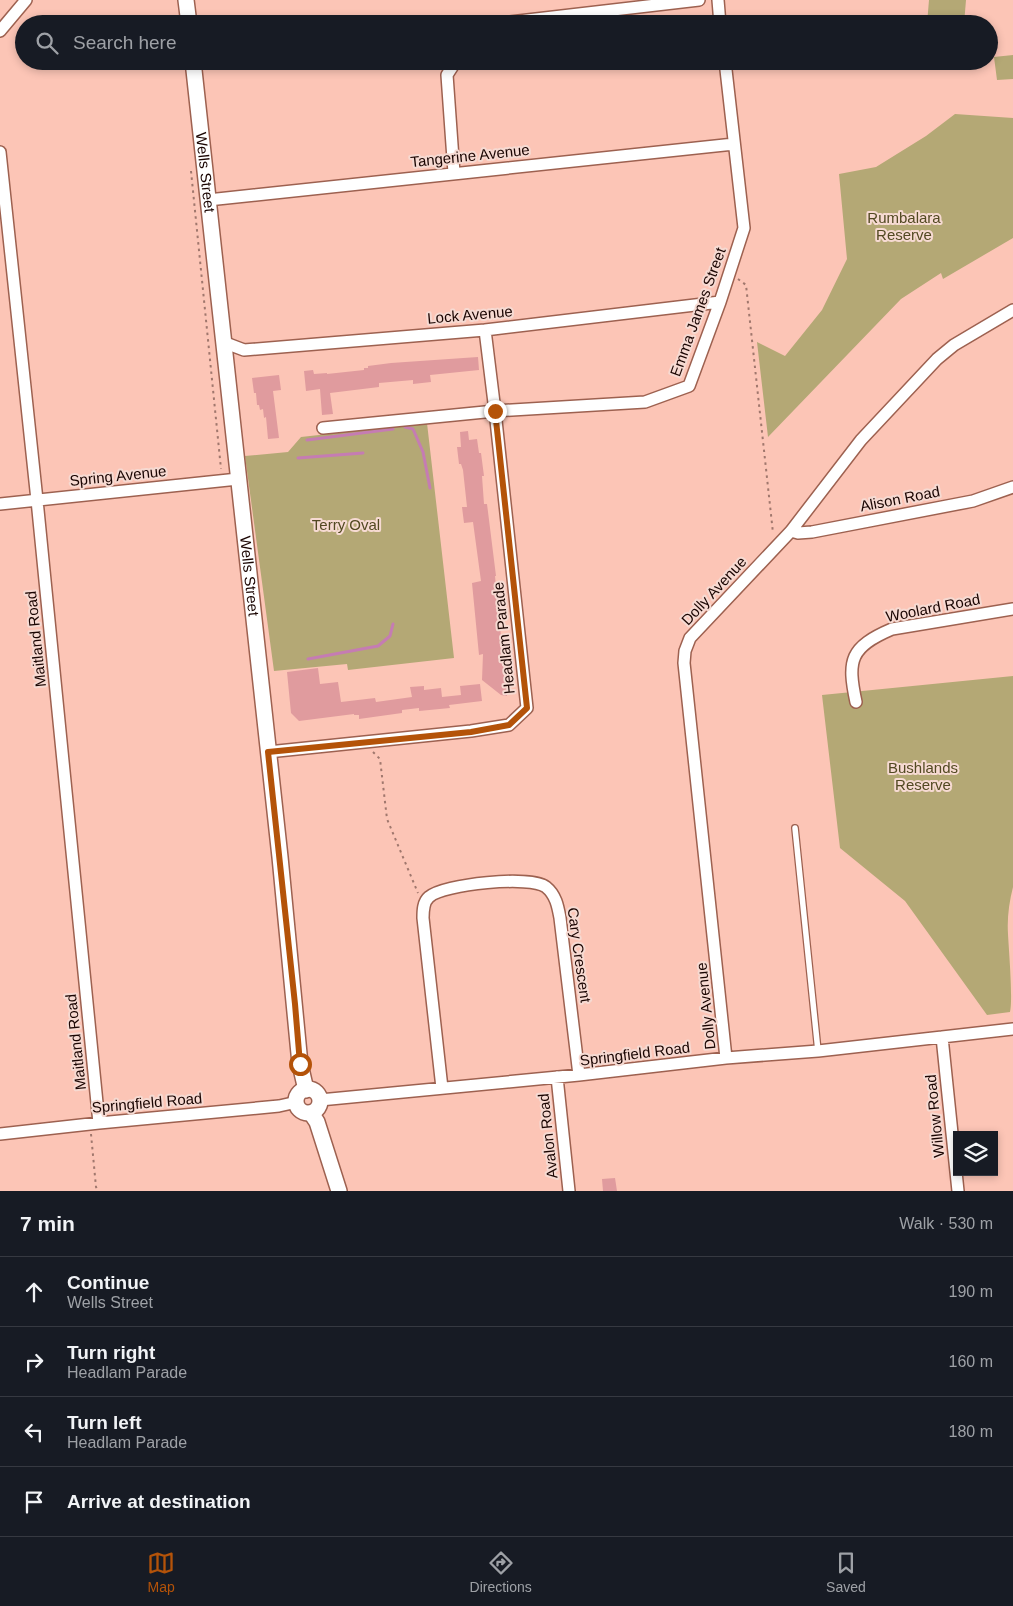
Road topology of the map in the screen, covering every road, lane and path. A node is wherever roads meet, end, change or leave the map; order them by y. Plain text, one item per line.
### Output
1 (26, 0) edge
2 (186, 0) edge
3 (699, 0) edge
4 (718, 0) edge
5 (188, 15) edge
6 (570, 15) edge
7 (719, 15) edge
8 (0, 31) edge
9 (194, 70) edge
10 (450, 70) edge
11 (726, 70) edge
12 (734, 144) junction
13 (0, 152) edge
14 (190, 168) dead end
15 (454, 173) junction
16 (208, 200) junction
17 (729, 274) junction
18 (720, 302) junction
19 (1013, 310) edge
20 (485, 330) junction
21 (223, 342) junction
22 (495, 411) junction
23 (323, 428) dead end
24 (221, 472) dead end
25 (238, 479) junction
26 (1013, 487) edge
27 (37, 500) junction
28 (0, 504) edge
29 (791, 531) junction
30 (776, 547) junction
31 (1013, 609) edge
32 (856, 702) dead end
33 (363, 742) junction
34 (268, 752) junction
35 (795, 828) dead end
36 (424, 907) junction
37 (1013, 1029) edge
38 (942, 1037) junction
39 (818, 1051) junction
40 (726, 1058) junction
41 (579, 1075) junction
42 (557, 1077) junction
43 (442, 1088) junction
44 (306, 1090) junction
45 (297, 1102) junction
46 (315, 1106) junction
47 (94, 1123) junction
48 (0, 1134) edge
49 (98, 1191) edge
50 (339, 1191) edge
51 (569, 1191) edge
52 (958, 1191) edge

1 - 8 street
2 - 5 street
3 - 6 street
4 - 7 street
9 - 16 street, Wells Street
10 - 15 street
11 - 12 street, Emma James Street
12 - 15 street, Tangerine Avenue
12 - 17 street, Emma James Street
13 - 27 street, Maitland Road
14 - 24 path
15 - 16 street, Tangerine Avenue
16 - 21 street, Wells Street
17 - 18 street, Emma James Street
17 - 30 path
18 - 20 street, Lock Avenue
18 - 22 street, Emma James Street
19 - 29 street, Dolly Avenue
20 - 21 street, Lock Avenue
20 - 22 street, Headlam Parade
21 - 25 street, Wells Street
22 - 23 street, Emma James Street
22 - 33 street, Headlam Parade
25 - 27 street, Spring Avenue
25 - 34 street, Wells Street
26 - 29 street, Alison Road
27 - 28 street, Spring Avenue
27 - 47 street, Maitland Road
29 - 30 street, Dolly Avenue
30 - 40 street, Dolly Avenue
31 - 32 street, Woolard Road
33 - 34 street, Headlam Parade
33 - 36 path
34 - 44 street, Wells Street
35 - 39 lane
36 - 41 street, Cary Crescent
36 - 43 street
37 - 38 street, Springfield Road
38 - 39 street, Springfield Road
38 - 52 street, Willow Road
39 - 40 street, Springfield Road
40 - 41 street, Springfield Road
41 - 42 street, Springfield Road
42 - 43 street, Springfield Road
42 - 51 street, Avalon Road
43 - 46 street, Springfield Road
44 - 45 street
44 - 46 street
45 - 46 street
45 - 47 street, Springfield Road
46 - 50 street
47 - 48 street, Springfield Road
47 - 49 path

